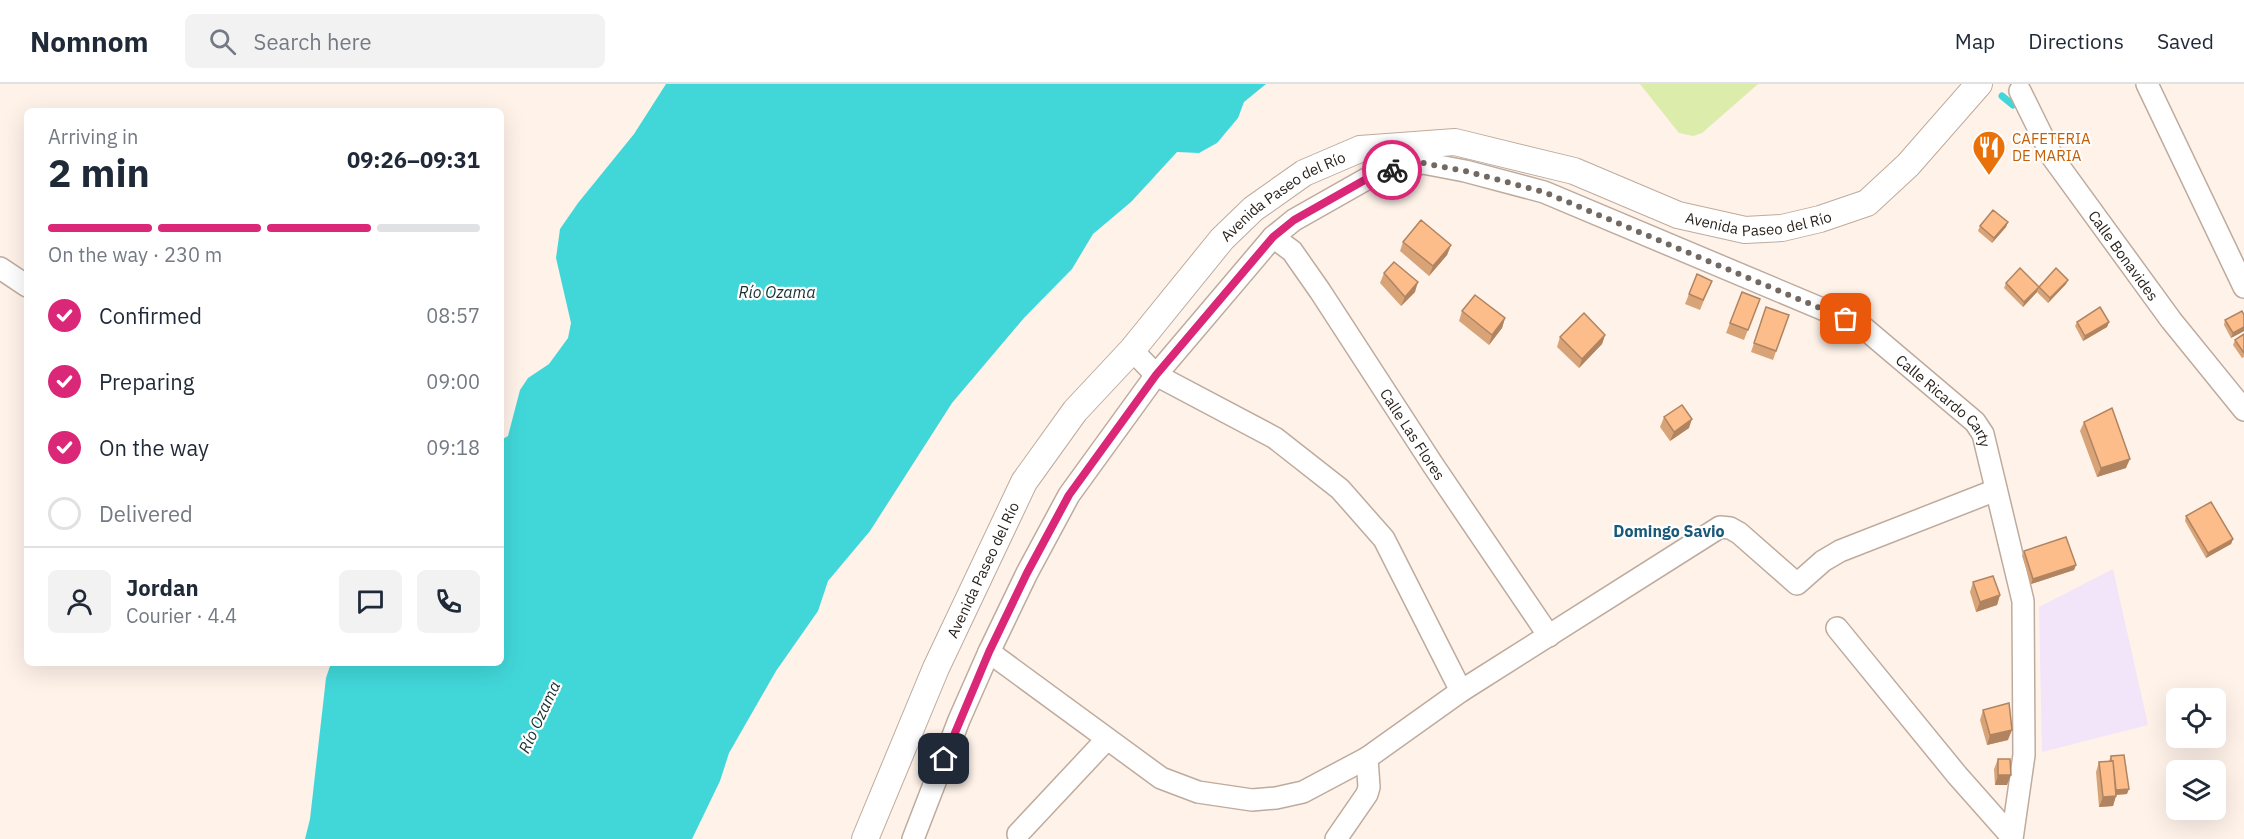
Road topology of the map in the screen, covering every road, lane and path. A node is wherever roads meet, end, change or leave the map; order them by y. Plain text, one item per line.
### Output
1 (1979, 84) edge
2 (2147, 84) edge
3 (2020, 91) dead end
4 (1273, 237) junction
5 (0, 268) edge
6 (24, 284) edge
7 (2244, 287) edge
8 (1132, 350) junction
9 (1156, 375) junction
10 (2244, 410) edge
11 (1996, 490) junction
12 (1837, 628) dead end
13 (1549, 636) junction
14 (989, 652) junction
15 (1461, 691) junction
16 (1106, 740) junction
17 (1367, 758) junction
18 (1018, 834) dead end
19 (2012, 838) edge
20 (865, 839) edge
21 (913, 839) edge
22 (1336, 839) edge

1 - 8 street, Avenida Paseo del Río
2 - 7 street
3 - 10 street, Calle Bonavides
4 - 9 street, Avenida Paseo del Río
4 - 11 street, Calle Ricardo Carty
4 - 13 street, Calle Las Flores
5 - 6 street
8 - 9 street
8 - 20 street, Avenida Paseo del Río
9 - 14 street, Avenida Paseo del Río
9 - 15 street
11 - 13 street
11 - 19 street, Calle Ricardo Carty
12 - 19 street
13 - 15 street
14 - 16 street
14 - 21 street, Avenida Paseo del Río
15 - 17 street
16 - 17 street
16 - 18 street
17 - 22 street

